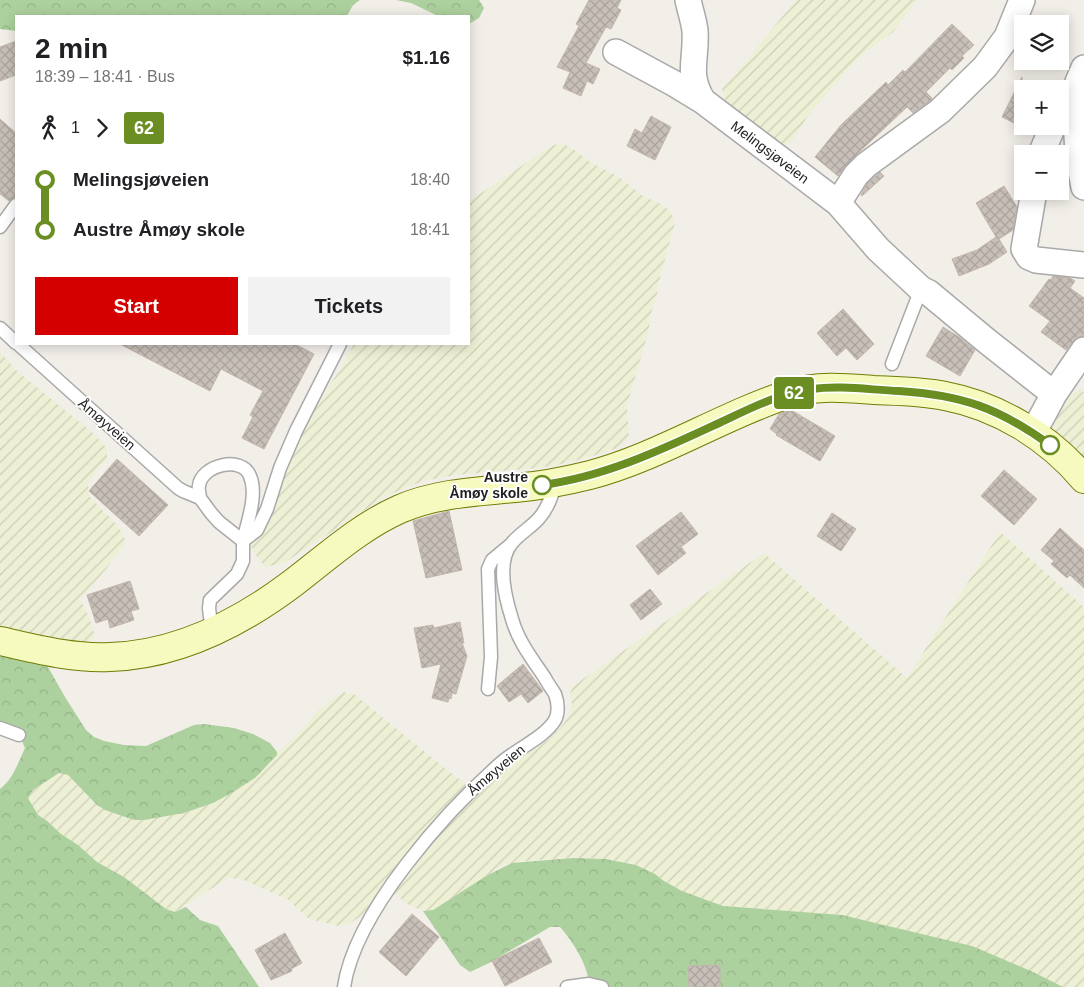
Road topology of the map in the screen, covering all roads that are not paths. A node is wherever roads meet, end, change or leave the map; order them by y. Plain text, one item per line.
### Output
1 (688, 0) edge
2 (1022, 0) edge
3 (616, 52) dead end
4 (1084, 68) edge
5 (703, 101) junction
6 (1069, 104) edge
7 (1069, 111) edge
8 (1084, 187) edge
9 (1032, 200) edge
10 (838, 203) junction
11 (15, 206) edge
12 (0, 228) edge
13 (1084, 265) edge
14 (921, 289) junction
15 (0, 328) edge
16 (15, 341) edge
17 (19, 345) edge
18 (339, 345) edge
19 (1084, 350) edge
20 (892, 364) dead end
21 (1054, 394) junction
22 (1033, 433) junction
23 (1084, 478) edge
24 (556, 483) junction
25 (200, 498) junction
26 (243, 541) junction
27 (512, 543) junction
28 (212, 633) junction
29 (0, 641) edge
30 (488, 689) dead end
31 (0, 728) edge
32 (19, 735) dead end
33 (344, 987) edge
34 (567, 987) edge
35 (602, 987) edge

1 - 5 street, Melingsjøveien
2 - 10 street
3 - 5 street, Melingsjøveien
4 - 6 street
5 - 10 street, Melingsjøveien
7 - 8 street
9 - 13 street
10 - 14 street, Melingsjøveien
11 - 12 lane
14 - 20 lane
14 - 21 street, Melingsjøveien
15 - 16 lane, Åmøyveien
17 - 25 lane, Åmøyveien
18 - 26 lane
19 - 21 street
21 - 22 street
22 - 23 main road
22 - 24 main road
24 - 27 lane, Åmøyveien
24 - 28 main road
25 - 26 lane, Åmøyveien
25 - 26 lane
26 - 28 lane
27 - 30 lane, Åmøyveien
27 - 33 lane, Åmøyveien
28 - 29 main road
31 - 32 lane
34 - 35 lane

